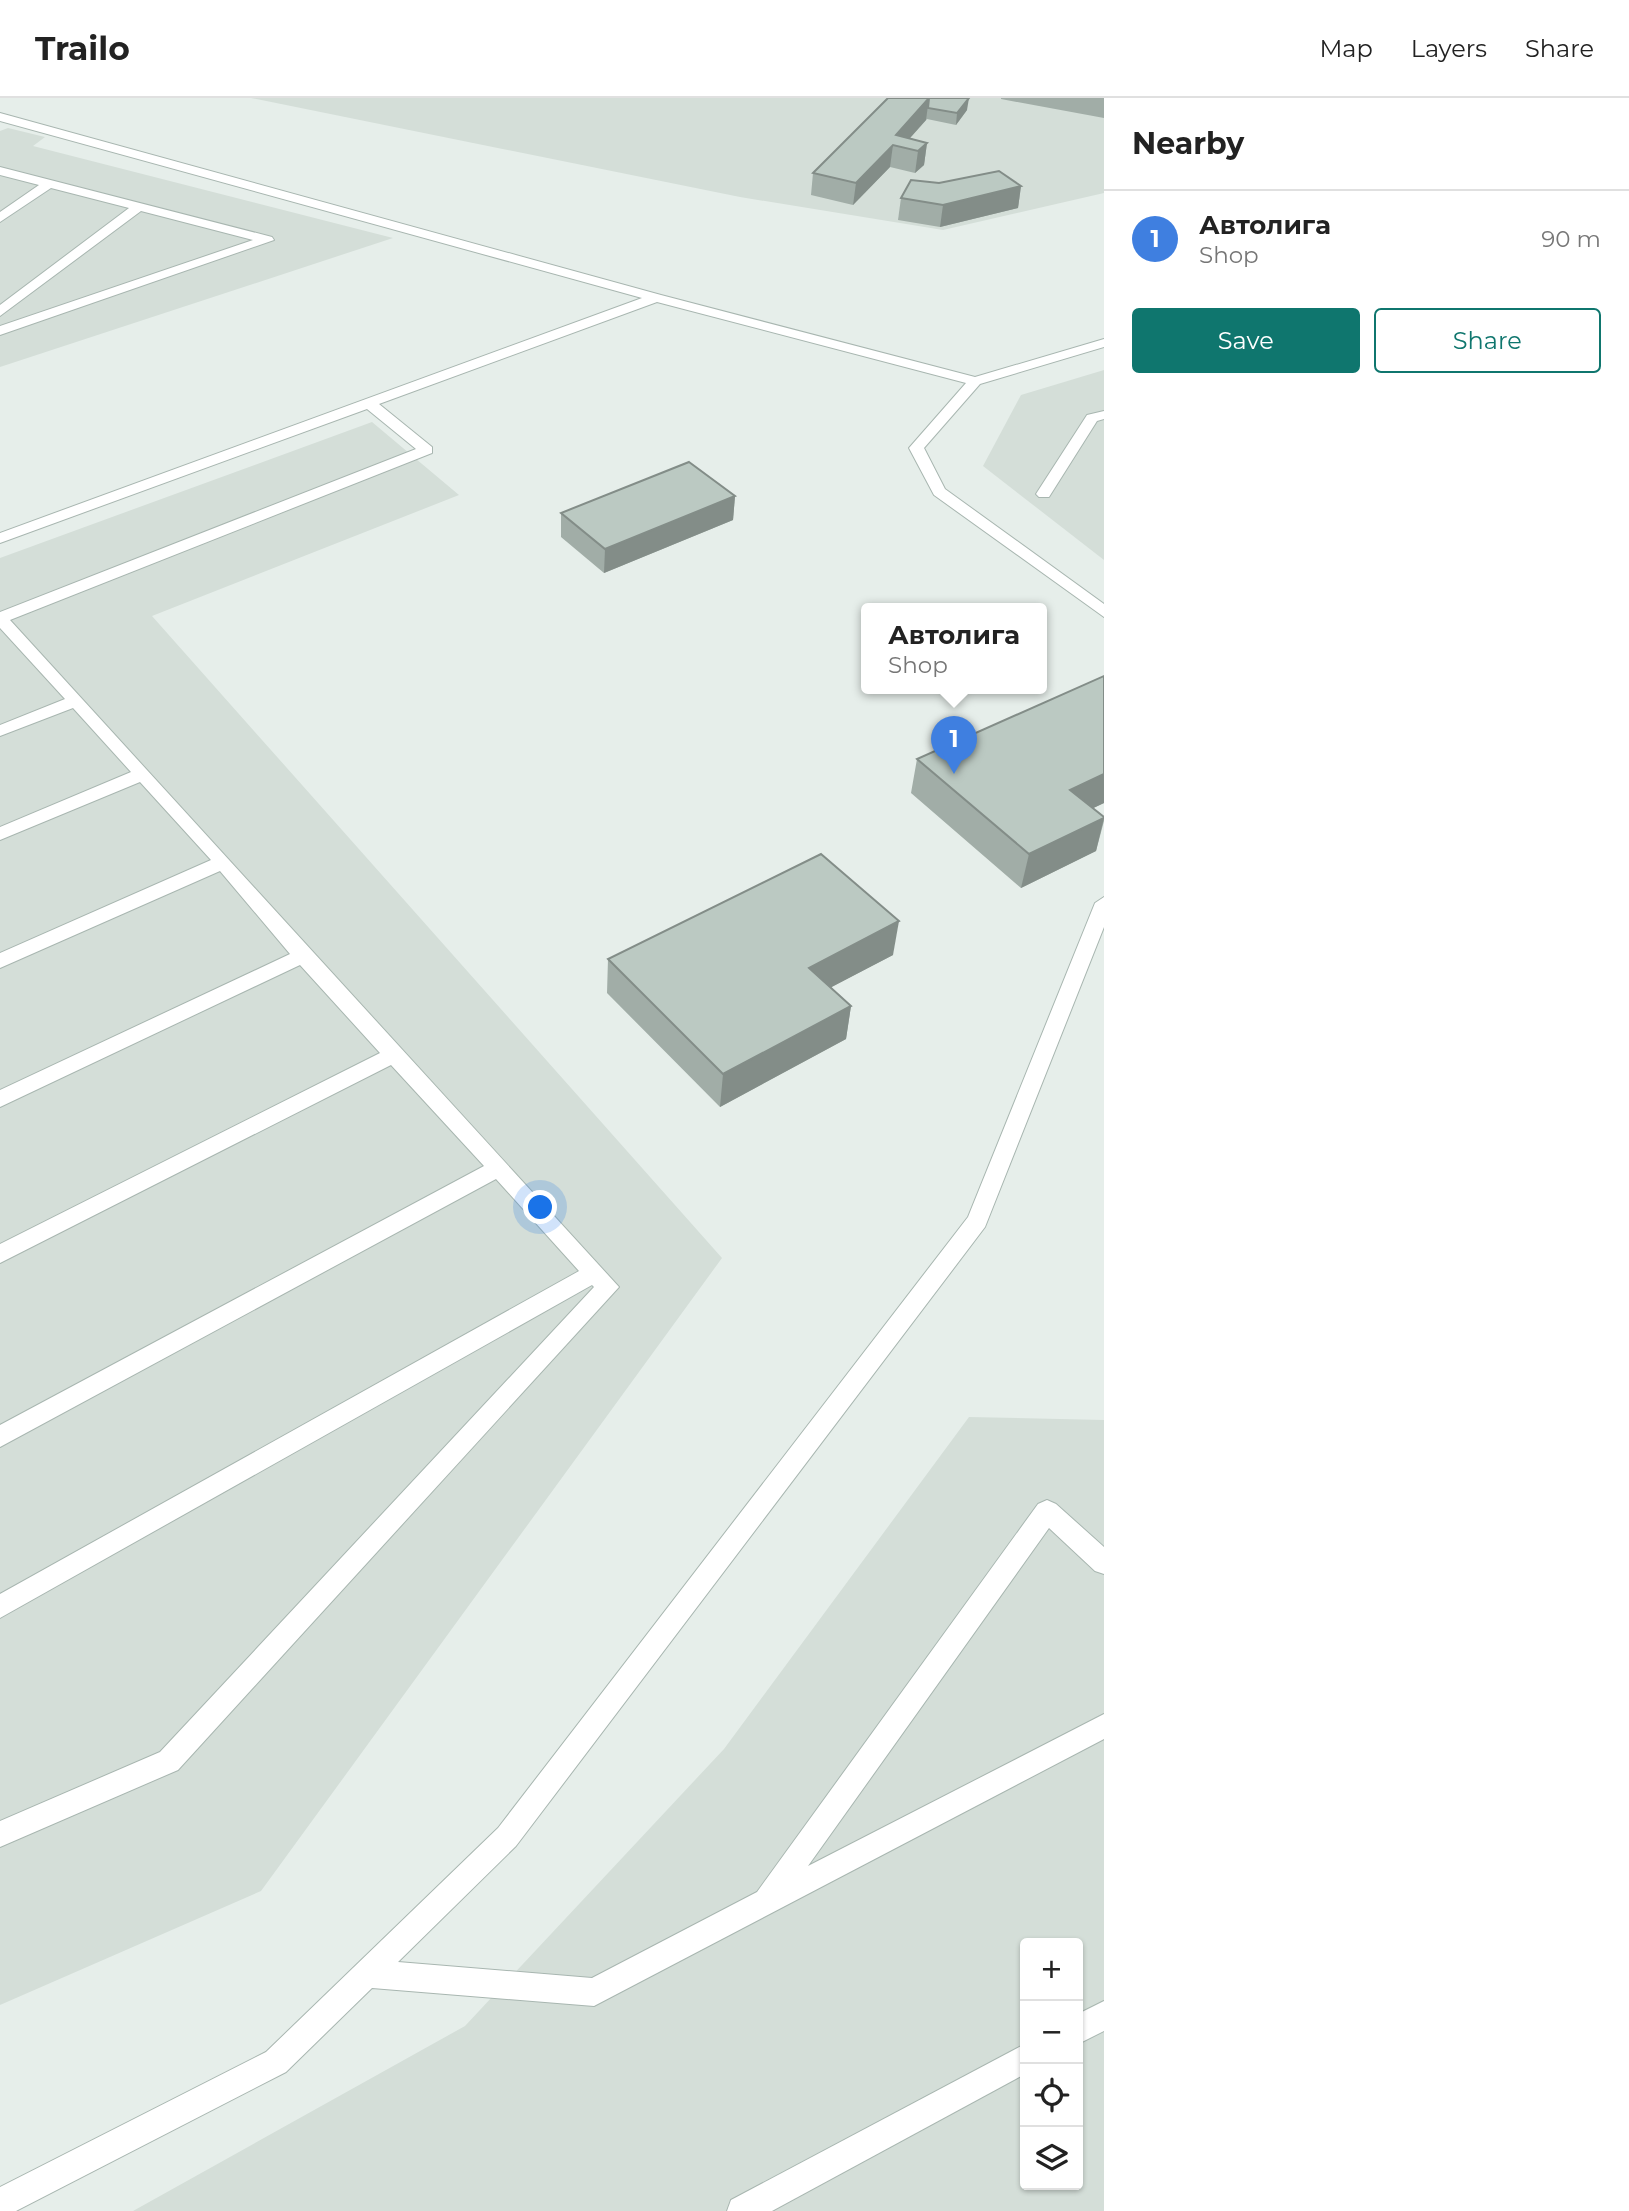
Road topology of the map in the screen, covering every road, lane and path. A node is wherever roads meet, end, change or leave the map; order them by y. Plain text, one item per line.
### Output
1 (0, 117) edge
2 (0, 171) edge
3 (49, 184) junction
4 (139, 207) junction
5 (0, 218) edge
6 (656, 298) junction
7 (0, 312) edge
8 (0, 331) edge
9 (1104, 343) edge
10 (975, 381) junction
11 (370, 404) junction
12 (1104, 415) edge
13 (1044, 494) dead end
14 (0, 538) edge
15 (1104, 612) edge
16 (0, 618) edge
17 (76, 701) junction
18 (0, 731) edge
19 (142, 774) junction
20 (0, 834) edge
21 (223, 862) junction
22 (1104, 903) edge
23 (303, 956) junction
24 (0, 961) edge
25 (393, 1055) junction
26 (0, 1099) edge
27 (498, 1168) junction
28 (0, 1254) edge
29 (594, 1273) junction
30 (0, 1437) edge
31 (1104, 1563) edge
32 (0, 1607) edge
33 (1104, 1726) edge
34 (0, 1834) edge
35 (764, 1904) junction
36 (367, 1974) junction
37 (1104, 2015) edge
38 (1083, 2027) edge
39 (1020, 2061) edge
40 (0, 2203) edge
41 (742, 2211) edge

1 - 6 lane
2 - 3 lane
3 - 4 lane
3 - 5 lane
4 - 7 lane
4 - 8 lane
6 - 10 lane
6 - 11 lane
9 - 10 lane
10 - 15 lane
11 - 14 lane
11 - 16 lane
12 - 13 lane
16 - 17 lane
17 - 18 lane
17 - 19 lane
19 - 20 lane
19 - 21 lane
21 - 23 lane
21 - 24 lane
22 - 36 lane
23 - 25 lane
23 - 26 lane
25 - 27 lane
25 - 28 lane
27 - 29 lane
27 - 30 lane
29 - 32 lane
29 - 34 lane
31 - 35 lane
33 - 35 lane
35 - 36 lane
36 - 40 lane
37 - 38 lane
39 - 41 lane

